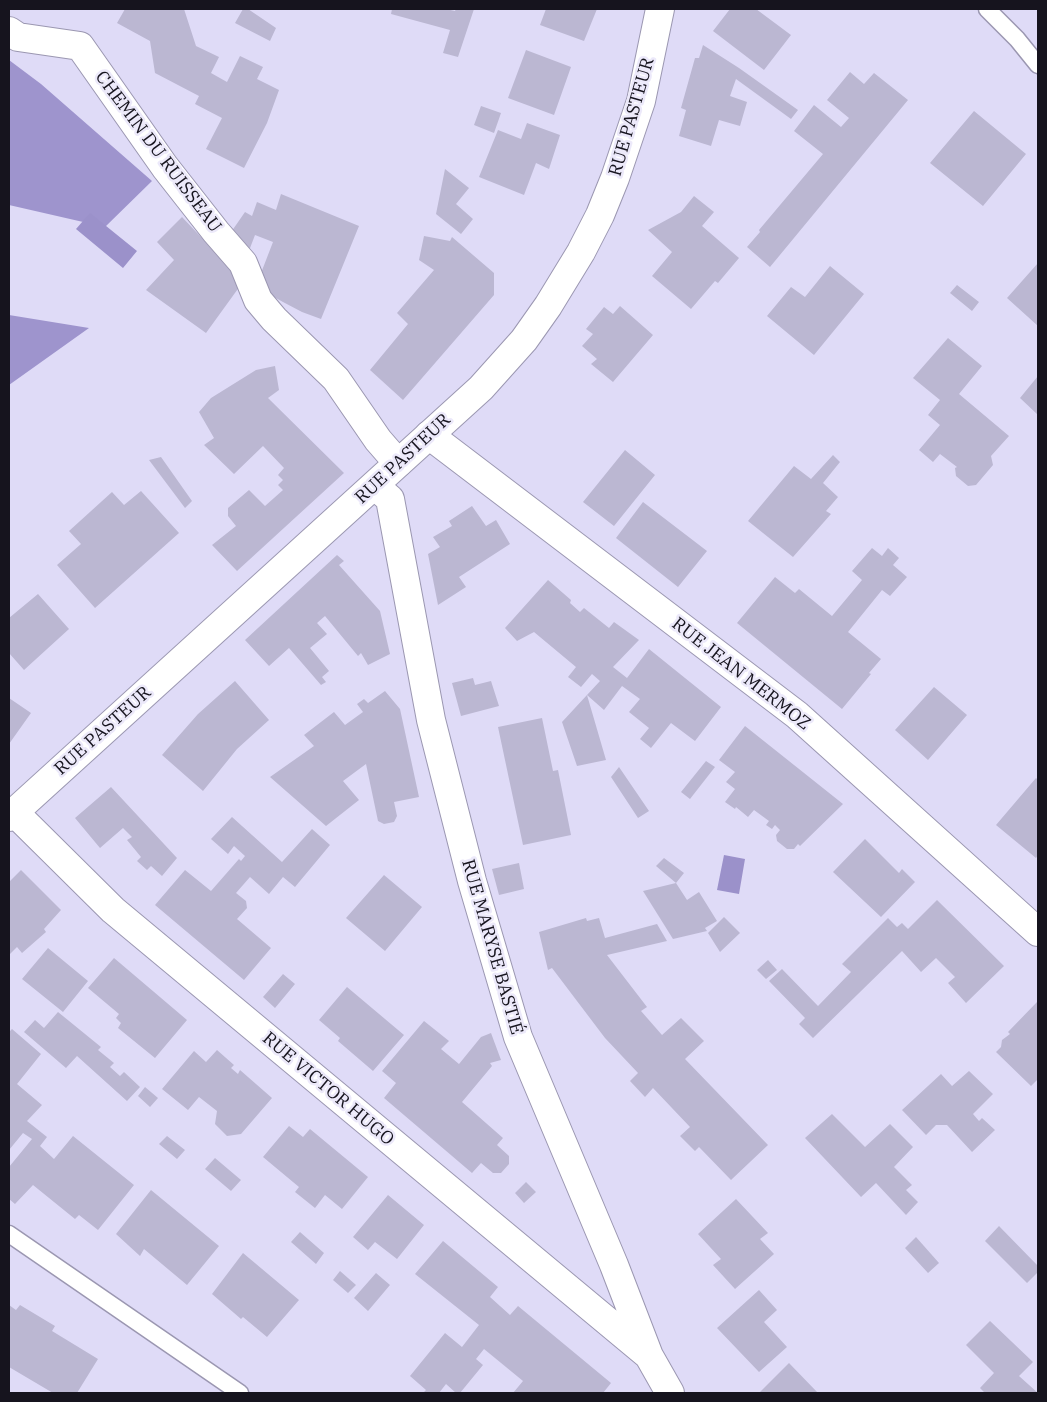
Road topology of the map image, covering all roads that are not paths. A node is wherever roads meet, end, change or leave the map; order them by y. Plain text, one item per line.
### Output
1 (660, 9) edge
2 (987, 9) edge
3 (9, 31) edge
4 (1038, 65) edge
5 (429, 435) junction
6 (398, 464) junction
7 (375, 486) junction
8 (12, 815) edge
9 (1038, 932) edge
10 (9, 1234) edge
11 (649, 1356) junction
12 (240, 1393) edge
13 (670, 1393) edge

1 - 5 street, RUE PASTEUR
2 - 4 lane
3 - 6 street, CHEMIN DU RUISSEAU
5 - 6 street, RUE PASTEUR
5 - 9 street, RUE JEAN MERMOZ
6 - 7 street, RUE PASTEUR
7 - 8 street, RUE PASTEUR
7 - 11 street, RUE MARYSE BASTIÉ
8 - 11 street, RUE VICTOR HUGO
10 - 12 lane
11 - 13 street, RUE MARYSE BASTIÉ

